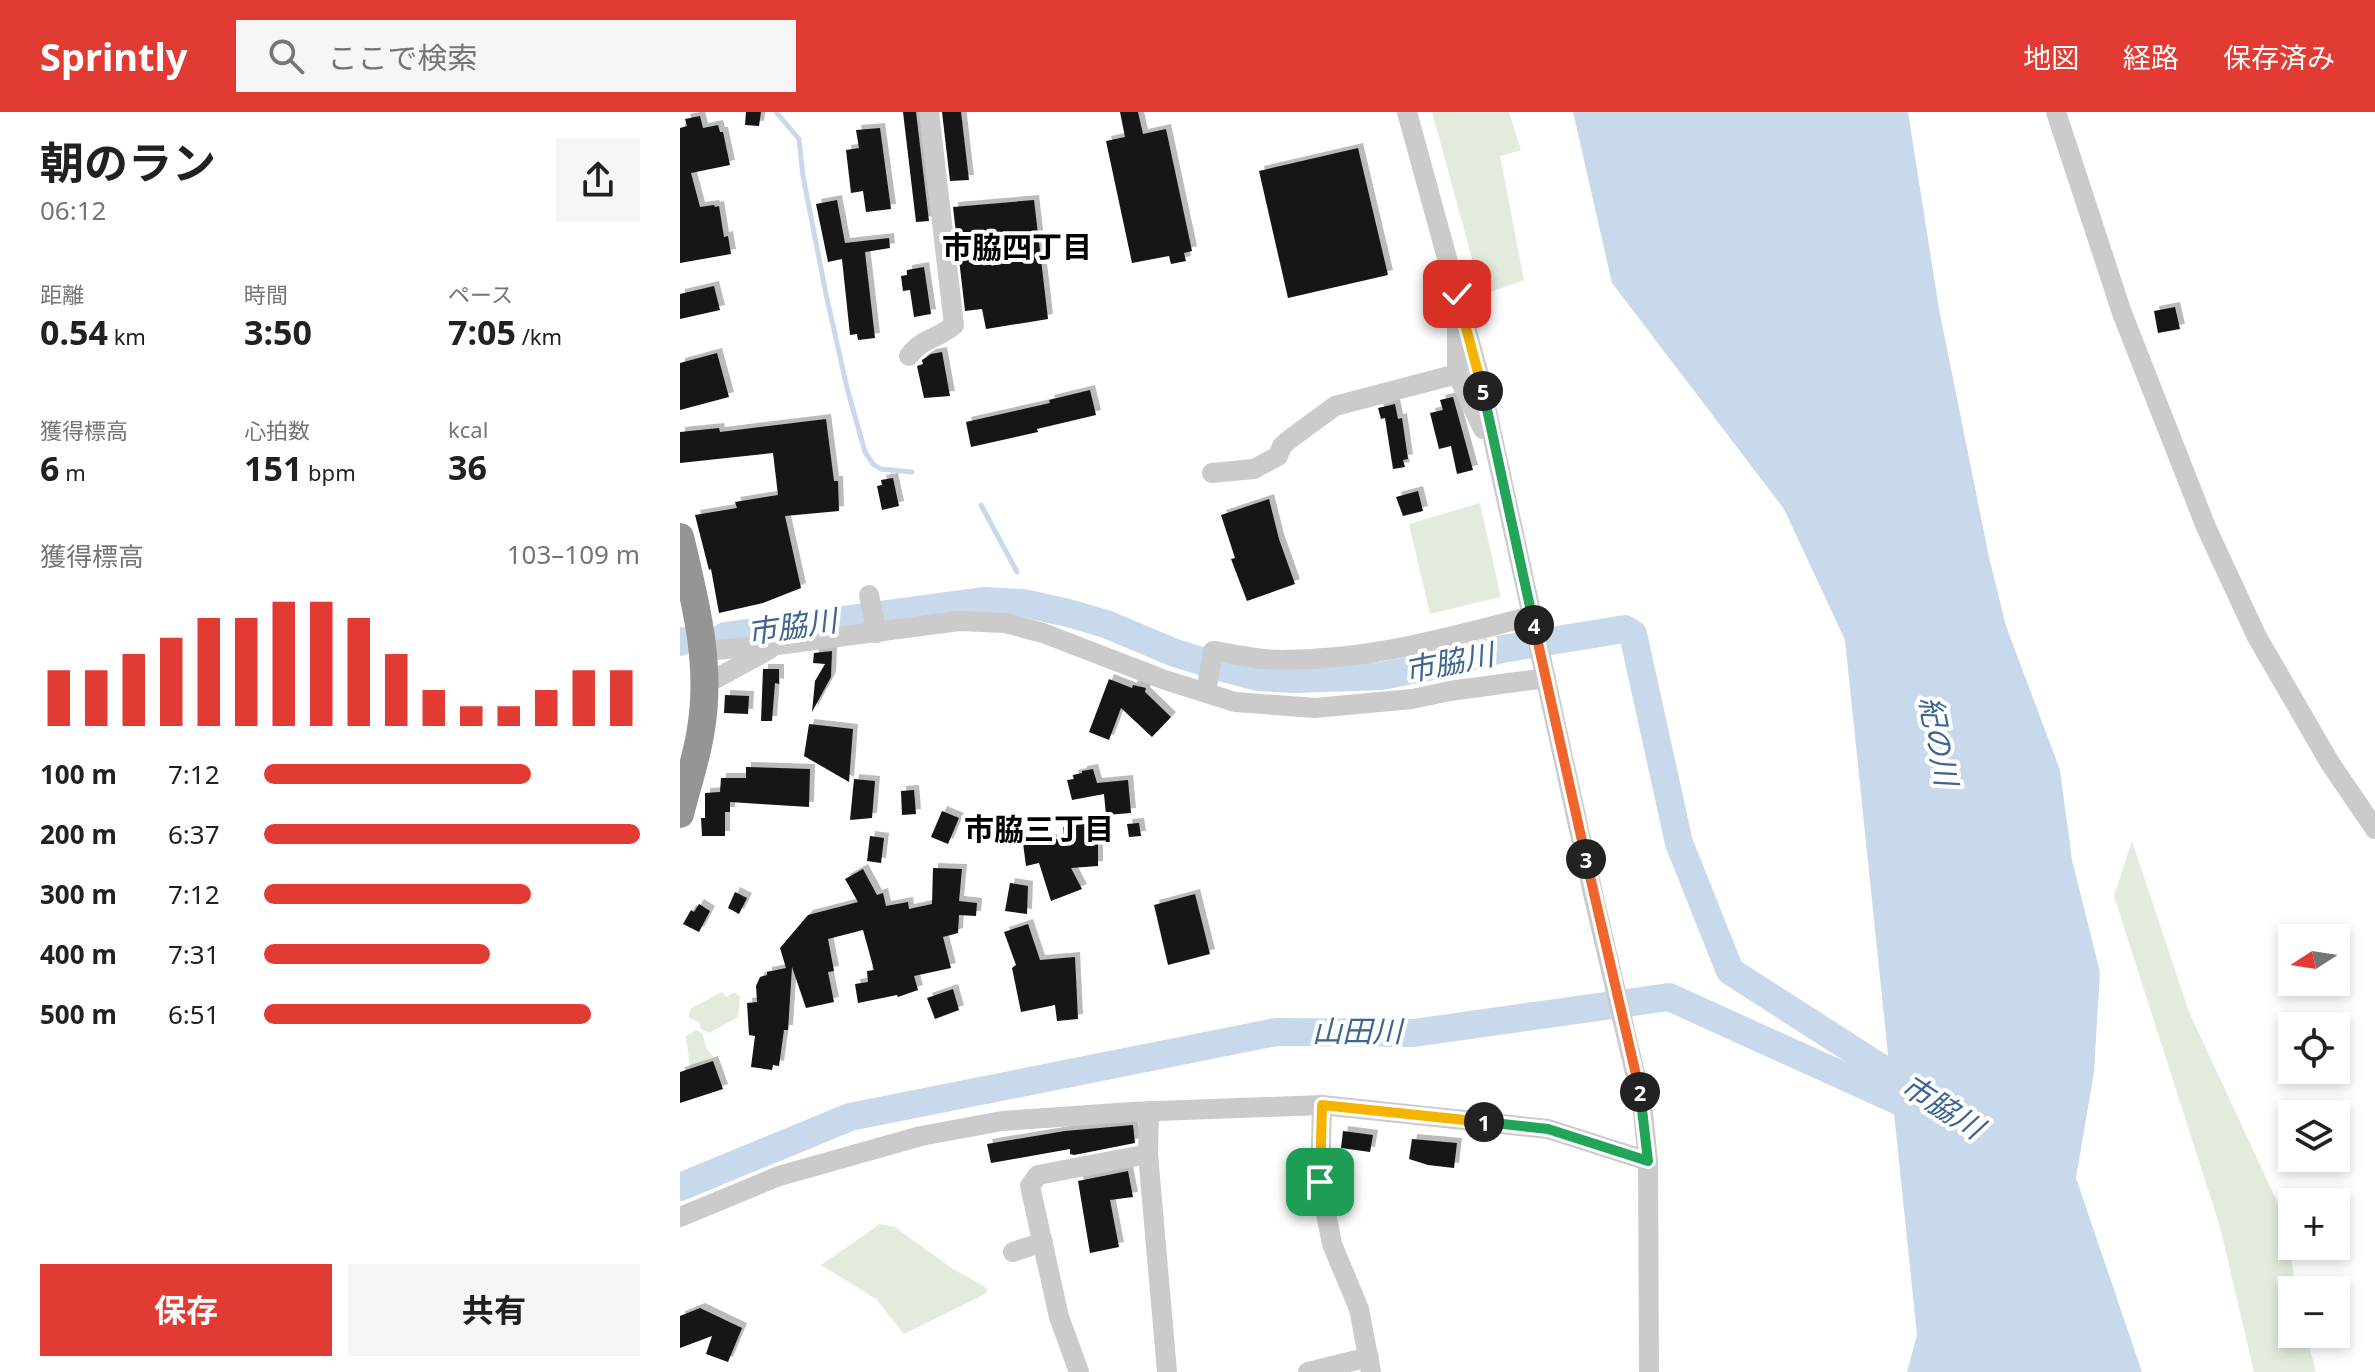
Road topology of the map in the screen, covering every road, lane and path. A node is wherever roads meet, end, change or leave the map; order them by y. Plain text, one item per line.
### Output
1 (929, 112) edge
2 (1407, 112) edge
3 (2056, 112) edge
4 (1457, 294) junction
5 (909, 356) dead end
6 (1457, 374) junction
7 (1498, 463) junction
8 (1212, 473) dead end
9 (680, 537) edge
10 (869, 595) dead end
11 (1532, 616) junction
12 (877, 633) junction
13 (695, 635) edge
14 (777, 645) junction
15 (717, 678) dead end
16 (1546, 678) junction
17 (1206, 693) junction
18 (680, 814) edge
19 (2375, 829) edge
20 (1322, 1105) junction
21 (1149, 1111) junction
22 (1148, 1154) junction
23 (1648, 1161) junction
24 (680, 1217) edge
25 (1043, 1242) junction
26 (1013, 1252) dead end
27 (1370, 1365) edge
28 (1079, 1372) edge
29 (1167, 1372) edge
30 (1308, 1372) edge
31 (1649, 1372) edge

1 - 5 street
2 - 4 street
3 - 19 street
4 - 6 street
4 - 7 street
6 - 7 street
6 - 8 street
7 - 11 street
9 - 13 highway
10 - 12 street
11 - 16 street
11 - 17 street
12 - 14 street
12 - 17 street
13 - 14 street
13 - 18 highway
14 - 15 street
16 - 17 street
16 - 23 street
20 - 21 street
20 - 23 street
20 - 27 street
21 - 22 street
21 - 24 street
22 - 25 street
22 - 29 street
23 - 31 street
25 - 26 street
25 - 28 street
27 - 30 street

